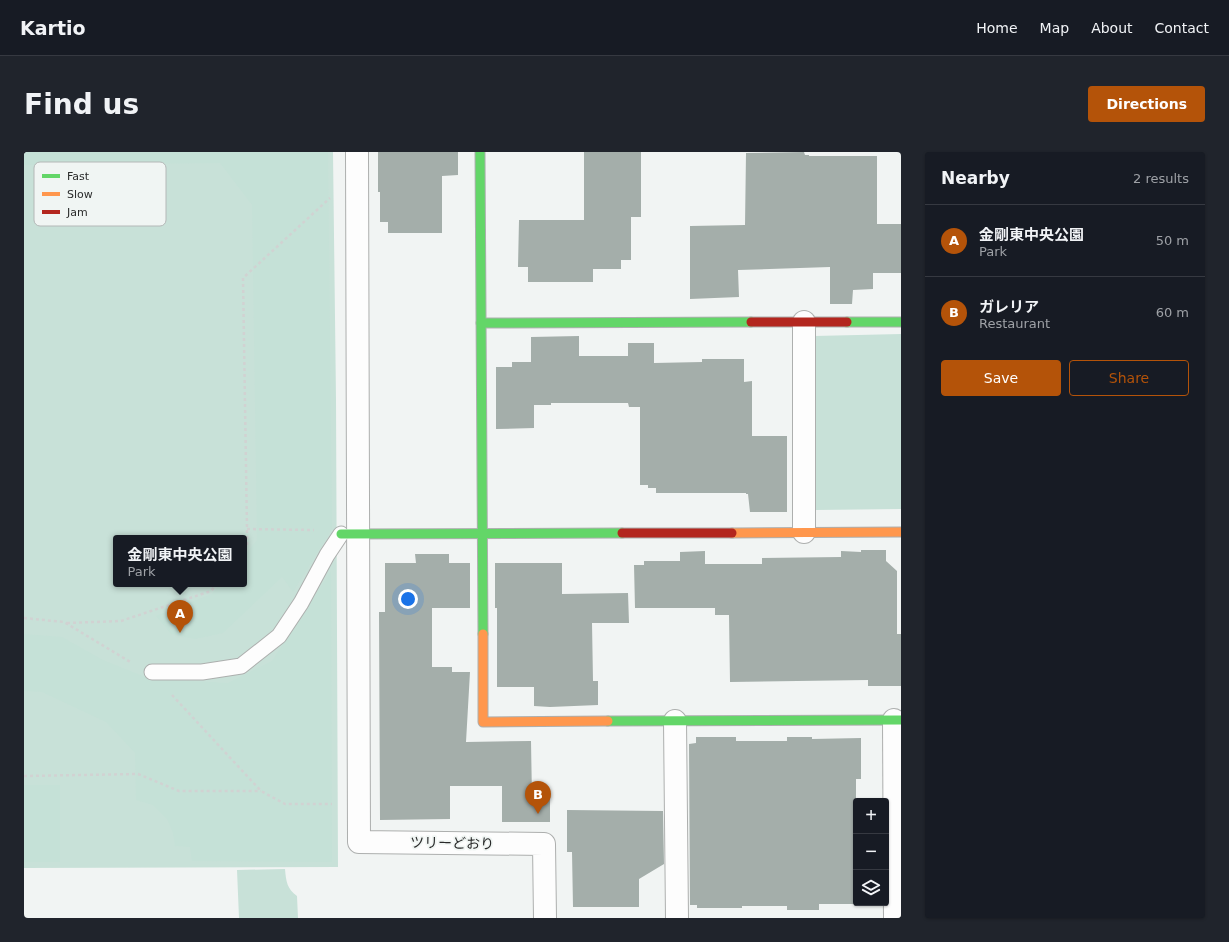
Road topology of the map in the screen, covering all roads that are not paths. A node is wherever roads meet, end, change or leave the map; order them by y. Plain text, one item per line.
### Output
1 (480, 152) edge
2 (357, 162) edge
3 (804, 322) junction
4 (901, 322) edge
5 (481, 323) junction
6 (804, 532) junction
7 (901, 532) edge
8 (350, 534) junction
9 (482, 534) junction
10 (152, 672) road end
11 (897, 720) edge
12 (675, 721) junction
13 (545, 918) edge
14 (677, 918) edge
15 (895, 918) edge

1 - 5 street
2 - 8 street
3 - 4 street
3 - 5 street
3 - 6 street
5 - 9 street
6 - 7 street
6 - 9 street
8 - 9 street
8 - 10 lane
8 - 13 street, ツリーどおり
9 - 12 street
11 - 12 street
11 - 15 street
12 - 14 street

